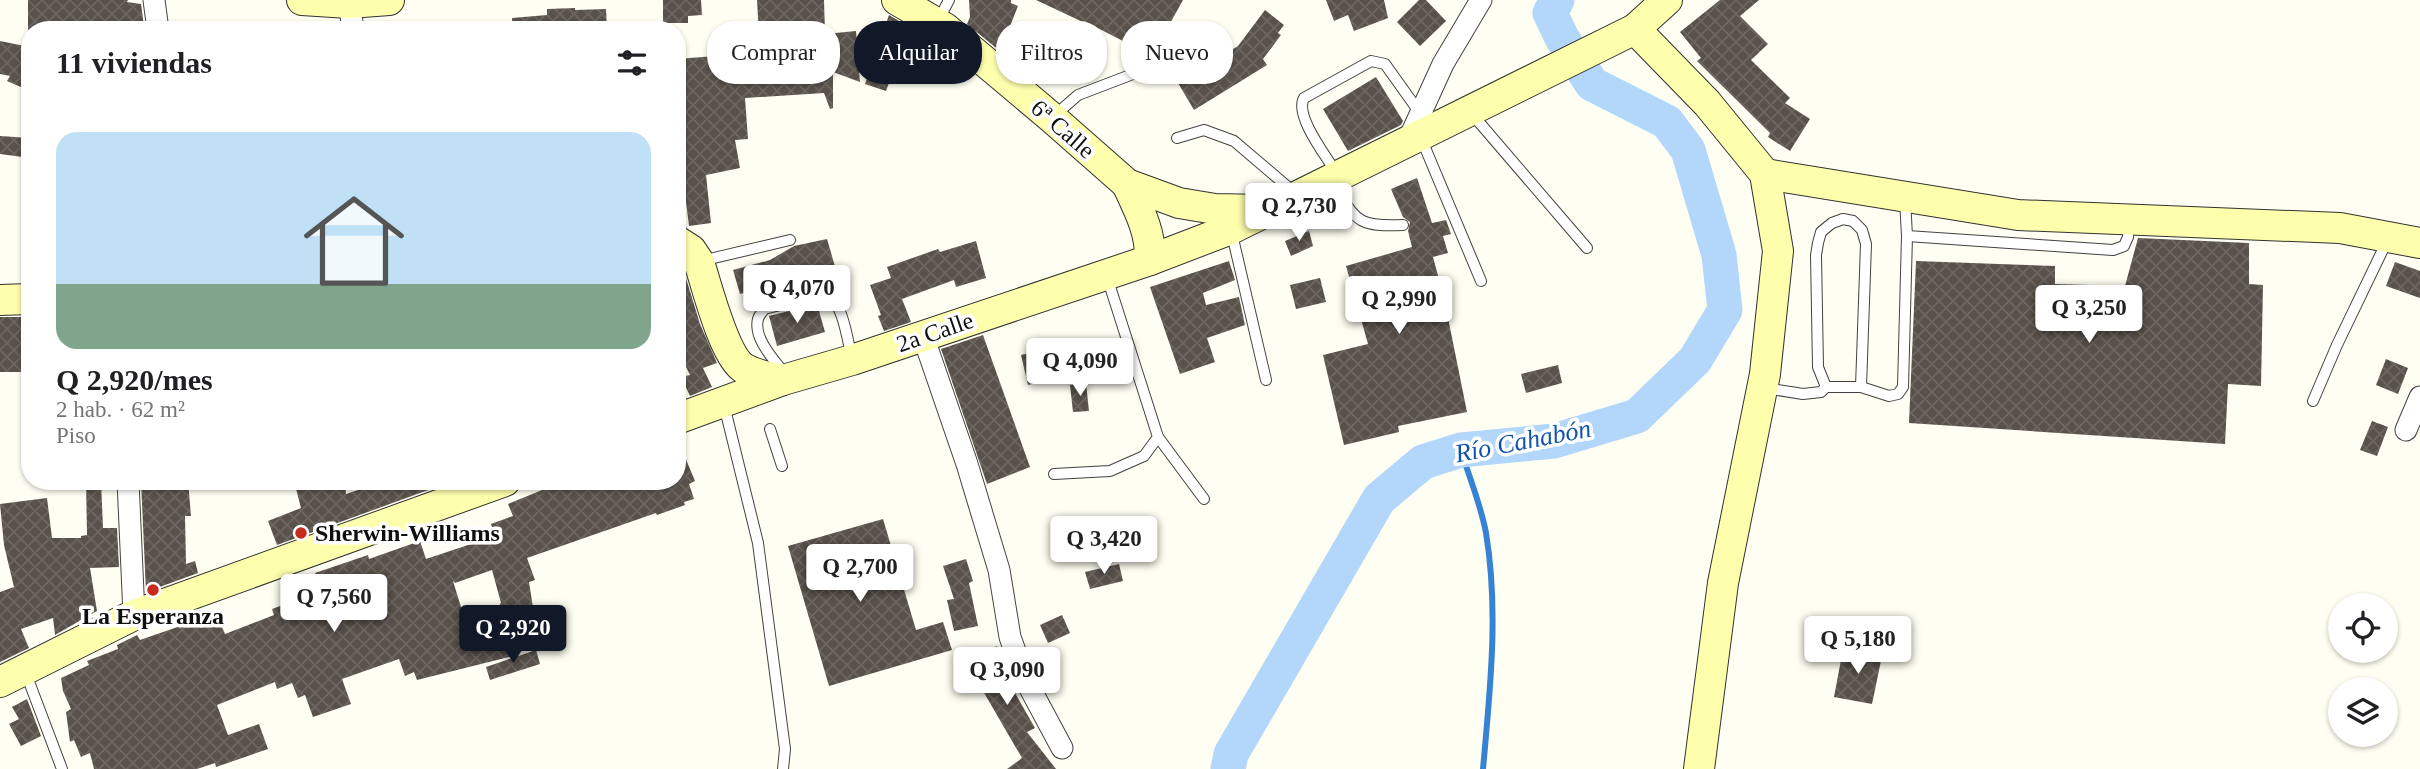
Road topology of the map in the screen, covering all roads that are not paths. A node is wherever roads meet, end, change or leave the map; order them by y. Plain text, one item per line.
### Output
1 (154, 0) edge
2 (302, 0) edge
3 (389, 0) edge
4 (897, 0) edge
5 (1481, 0) edge
6 (1667, 0) edge
7 (350, 11) edge
8 (943, 12) edge
9 (157, 21) edge
10 (1624, 34) junction
11 (1121, 79) edge
12 (1471, 111) junction
13 (1052, 118) junction
14 (1416, 130) junction
15 (1177, 138) dead end
16 (1765, 174) junction
17 (1334, 178) junction
18 (1127, 184) junction
19 (1298, 196) junction
20 (1905, 196) junction
21 (1270, 211) junction
22 (2129, 219) junction
23 (1403, 225) dead end
24 (1231, 229) junction
25 (1907, 236) junction
26 (2389, 237) junction
27 (790, 240) dead end
28 (2420, 243) edge
29 (686, 247) edge
30 (1587, 248) dead end
31 (1150, 261) junction
32 (699, 262) junction
33 (1106, 275) junction
34 (1481, 281) dead end
35 (21, 299) edge
36 (0, 300) edge
37 (923, 336) junction
38 (852, 360) junction
39 (786, 379) junction
40 (1266, 380) dead end
41 (1762, 387) junction
42 (1826, 387) junction
43 (1861, 387) junction
44 (2420, 397) edge
45 (2314, 401) dead end
46 (724, 402) junction
47 (686, 416) edge
48 (770, 429) dead end
49 (2406, 430) dead end
50 (1158, 437) junction
51 (782, 466) dead end
52 (1054, 474) dead end
53 (128, 490) edge
54 (480, 490) edge
55 (1204, 499) dead end
56 (134, 615) junction
57 (13, 677) edge
58 (1062, 748) dead end
59 (62, 769) edge
60 (783, 769) edge
61 (1699, 769) edge

1 - 9 street
2 - 7 main road
3 - 7 main road
4 - 8 main road, 6ª Calle
5 - 14 street
6 - 10 main road, 2a Calle
8 - 13 main road, 6ª Calle
10 - 12 main road, 2a Calle
10 - 16 main road
11 - 13 lane
12 - 14 main road, 2a Calle
12 - 30 lane
13 - 18 main road, 6ª Calle
14 - 17 main road, 2a Calle
14 - 17 lane
14 - 34 lane
15 - 19 lane
16 - 20 main road
16 - 41 main road
17 - 19 main road, 2a Calle
17 - 23 lane
18 - 21 main road, 6ª Calle
18 - 31 main road, 6ª Calle
19 - 21 main road, 2a Calle
20 - 22 main road
20 - 25 lane
21 - 24 main road, 2a Calle
22 - 25 lane
22 - 26 main road
24 - 31 main road, 2a Calle
24 - 40 lane
25 - 43 lane
26 - 28 main road
26 - 45 lane
27 - 32 lane
29 - 32 main road
31 - 33 main road, 2a Calle
32 - 39 main road
33 - 37 main road, 2a Calle
33 - 50 lane
35 - 36 main road
37 - 38 main road, 2a Calle
37 - 58 street
38 - 39 main road, 2a Calle
38 - 39 lane
39 - 46 main road, 2a Calle
41 - 42 lane
41 - 61 main road
42 - 43 lane
42 - 43 lane
44 - 49 street
46 - 47 main road, 2a Calle
46 - 60 lane
48 - 51 lane
50 - 52 lane
50 - 55 lane
53 - 56 street
54 - 56 main road
56 - 57 main road
57 - 59 lane

